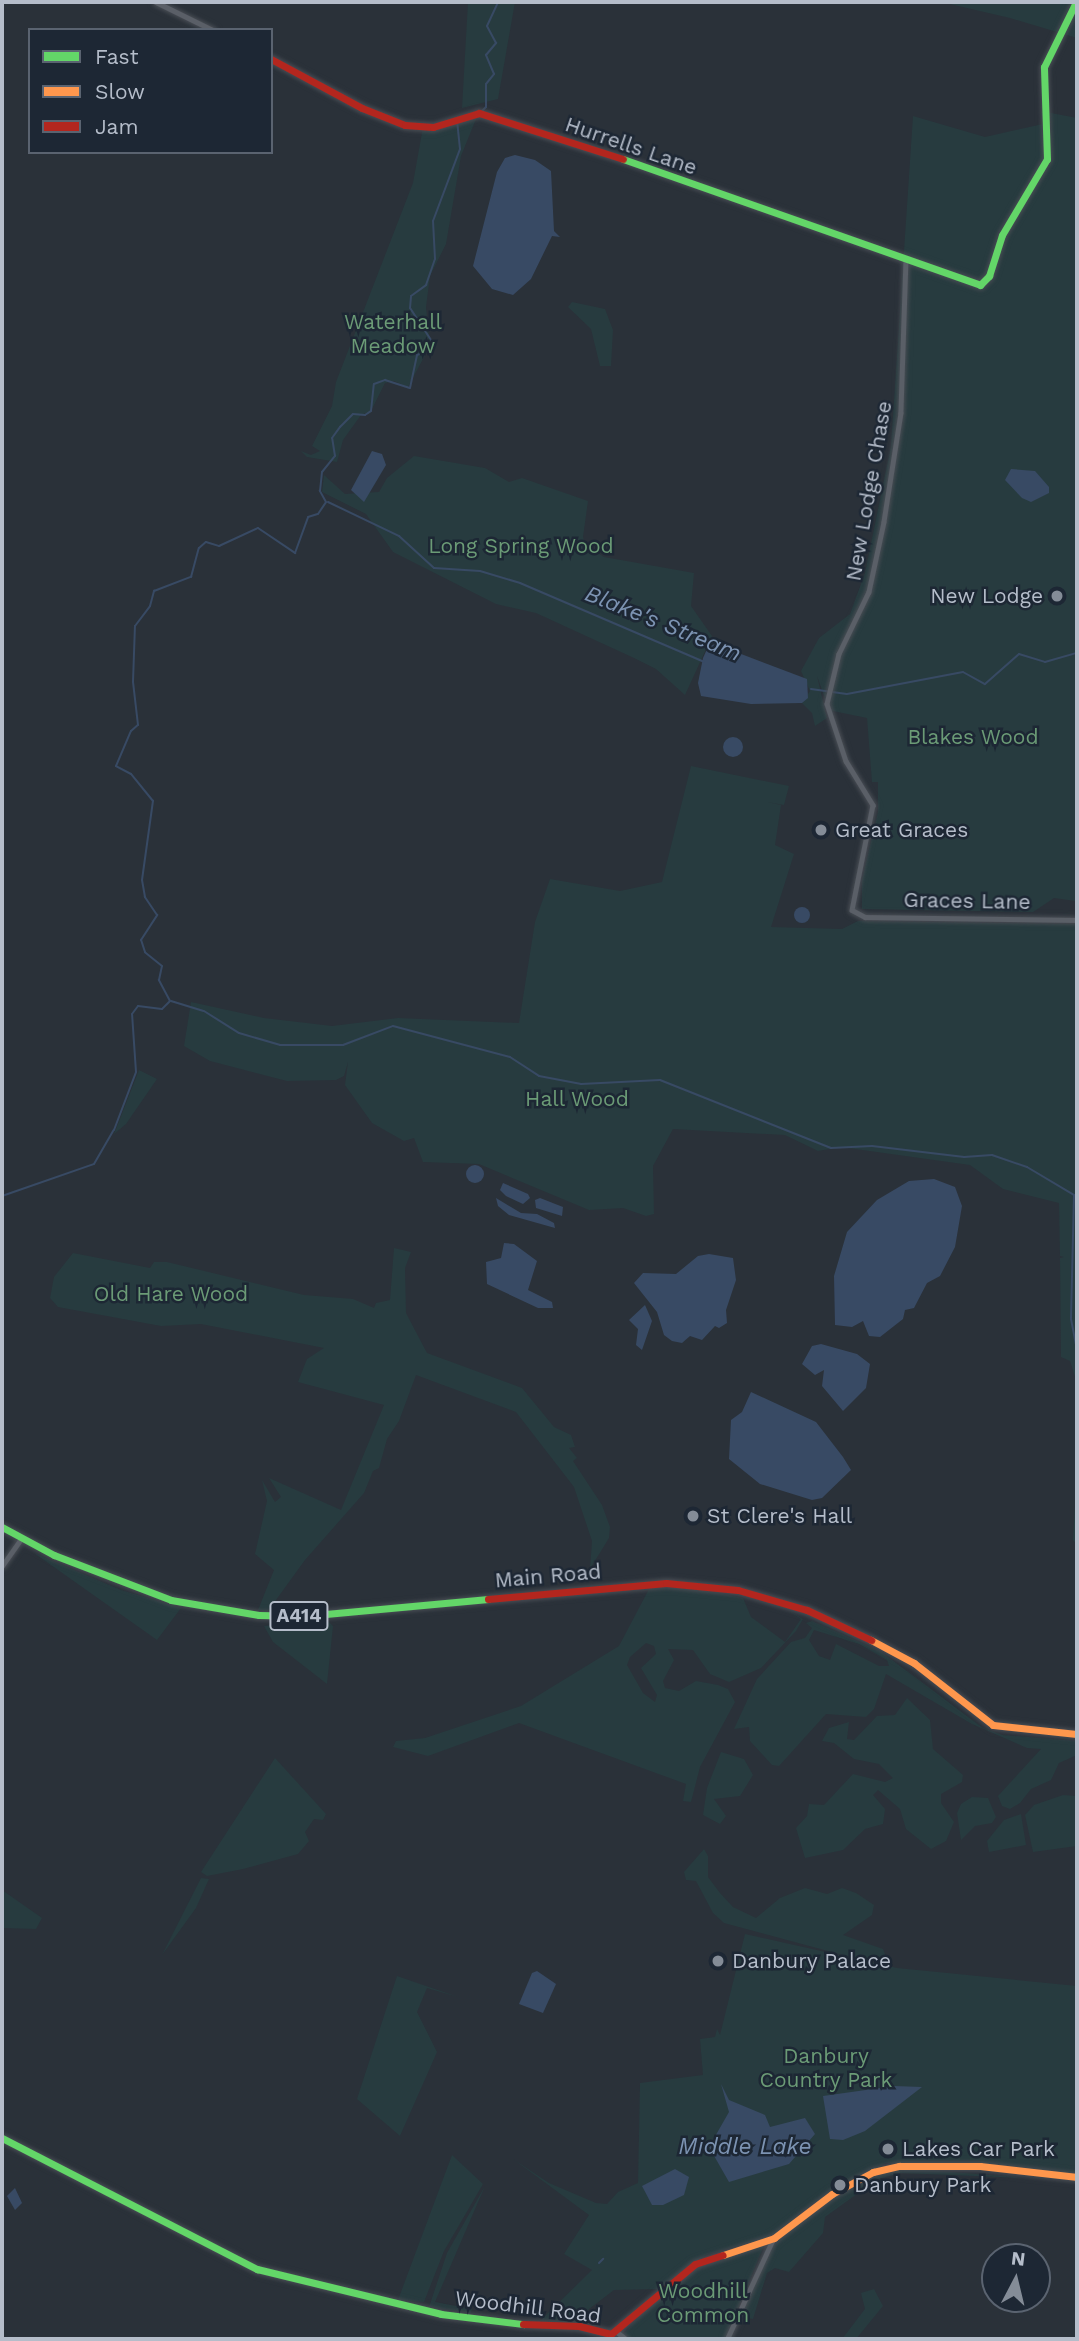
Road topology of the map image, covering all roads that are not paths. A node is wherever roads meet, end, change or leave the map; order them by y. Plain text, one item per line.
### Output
1 (156, 2) edge
2 (1076, 2) edge
3 (209, 28) edge
4 (273, 60) edge
5 (906, 258) junction
6 (856, 915) joint
7 (1077, 920) edge
8 (2, 1527) edge
9 (21, 1539) junction
10 (2, 1566) edge
11 (1077, 1734) edge
12 (2, 2138) edge
13 (1077, 2178) edge
14 (774, 2238) junction
15 (617, 2332) junction
16 (626, 2339) edge
17 (727, 2339) edge

1 - 3 street
2 - 5 street, Hurrells Lane
4 - 5 street, Hurrells Lane
5 - 6 street, New Lodge Chase
6 - 7 street, Graces Lane
8 - 9 street, Main Road / A414
9 - 10 street
9 - 11 street, Main Road / A414
12 - 15 street, Woodhill Road
13 - 14 street, Woodhill Road
14 - 15 street, Woodhill Road
14 - 17 street
15 - 16 street

